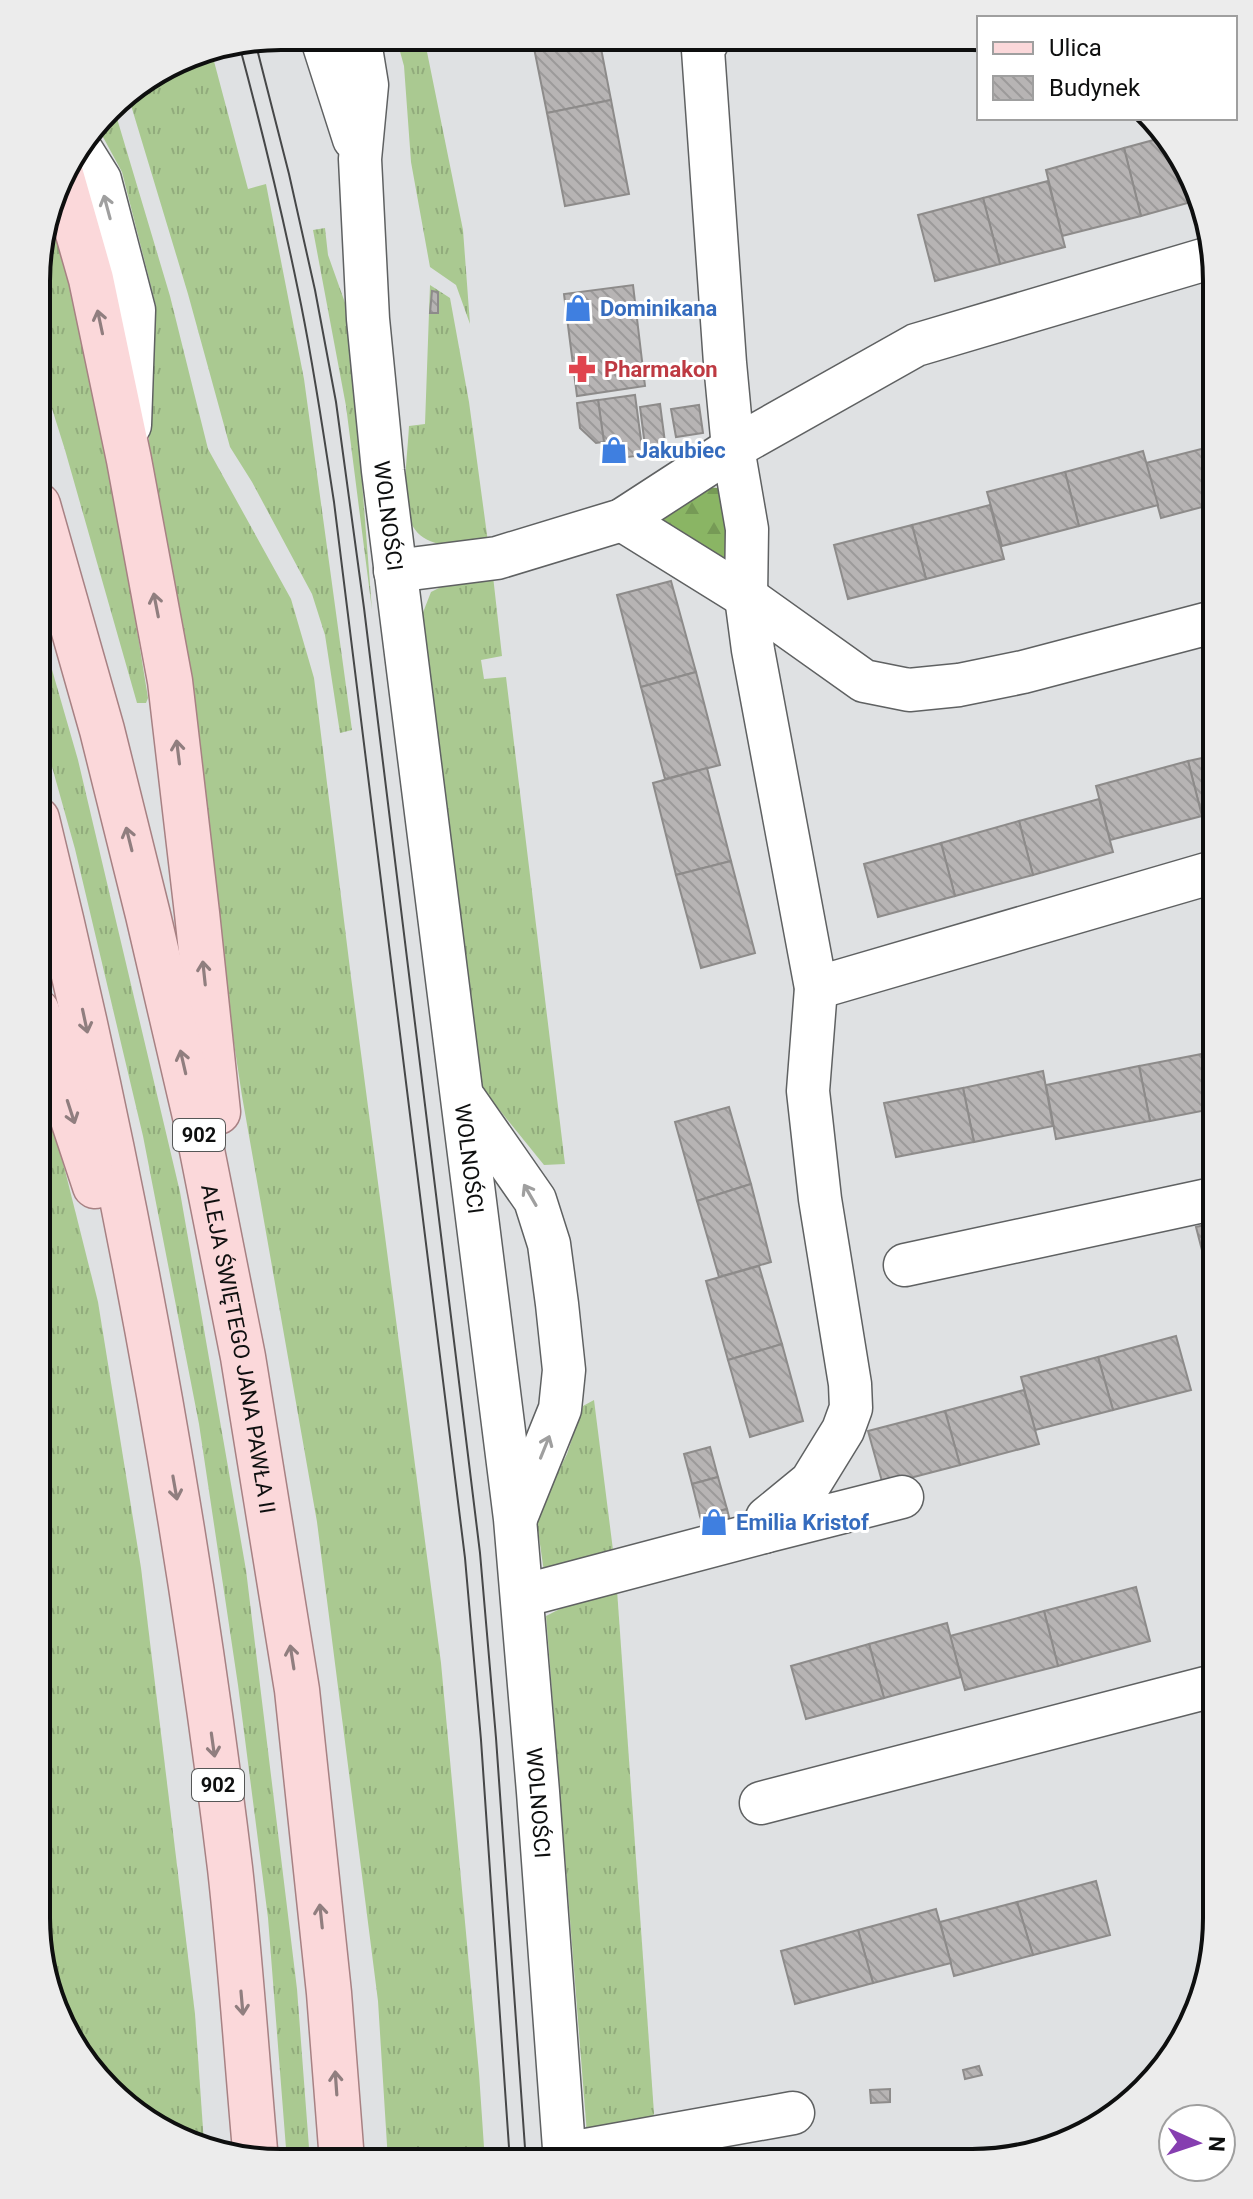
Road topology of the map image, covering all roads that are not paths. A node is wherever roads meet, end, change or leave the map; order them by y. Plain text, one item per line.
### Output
1 (325, 50) edge
2 (361, 50) edge
3 (703, 50) edge
4 (86, 158) edge
5 (360, 159) junction
6 (67, 195) edge
7 (1202, 260) edge
8 (733, 448) junction
9 (129, 460) junction
10 (622, 520) junction
11 (50, 547) edge
12 (395, 571) junction
13 (746, 597) junction
14 (1203, 625) edge
15 (50, 872) edge
16 (1203, 875) edge
17 (816, 988) junction
18 (50, 1050) edge
19 (463, 1096) junction
20 (1203, 1201) edge
21 (905, 1265) dead end
22 (243, 1357) junction
23 (162, 1411) junction
24 (902, 1497) dead end
25 (515, 1519) junction
26 (764, 1532) junction
27 (522, 1596) junction
28 (1203, 1689) edge
29 (761, 1803) dead end
30 (793, 2113) dead end
31 (255, 2147) edge
32 (341, 2149) edge
33 (563, 2149) edge
34 (610, 2149) edge

1 - 5 street, WOLNOŚCI
2 - 5 street, WOLNOŚCI
3 - 8 street
9 -> 4 street
5 - 12 street, WOLNOŚCI
9 -> 6 main road
7 - 8 street
8 - 10 street
8 - 13 street
22 -> 9 main road
10 - 12 street
10 - 13 street
22 -> 11 main road, ALEJA ŚWIĘTEGO JANA PAWŁA II / 902
12 - 19 street, WOLNOŚCI
13 - 14 street
13 - 17 street
15 -> 23 main road, 902
16 - 17 street
17 - 26 street
18 -> 23 main road
19 - 25 street, WOLNOŚCI
25 -> 19 street
20 - 21 street
32 -> 22 main road, ALEJA ŚWIĘTEGO JANA PAWŁA II / 902
23 -> 31 main road, 902
24 - 26 street
25 - 27 street, WOLNOŚCI
26 - 27 street
27 - 33 street, WOLNOŚCI
28 - 29 street
30 - 34 street

